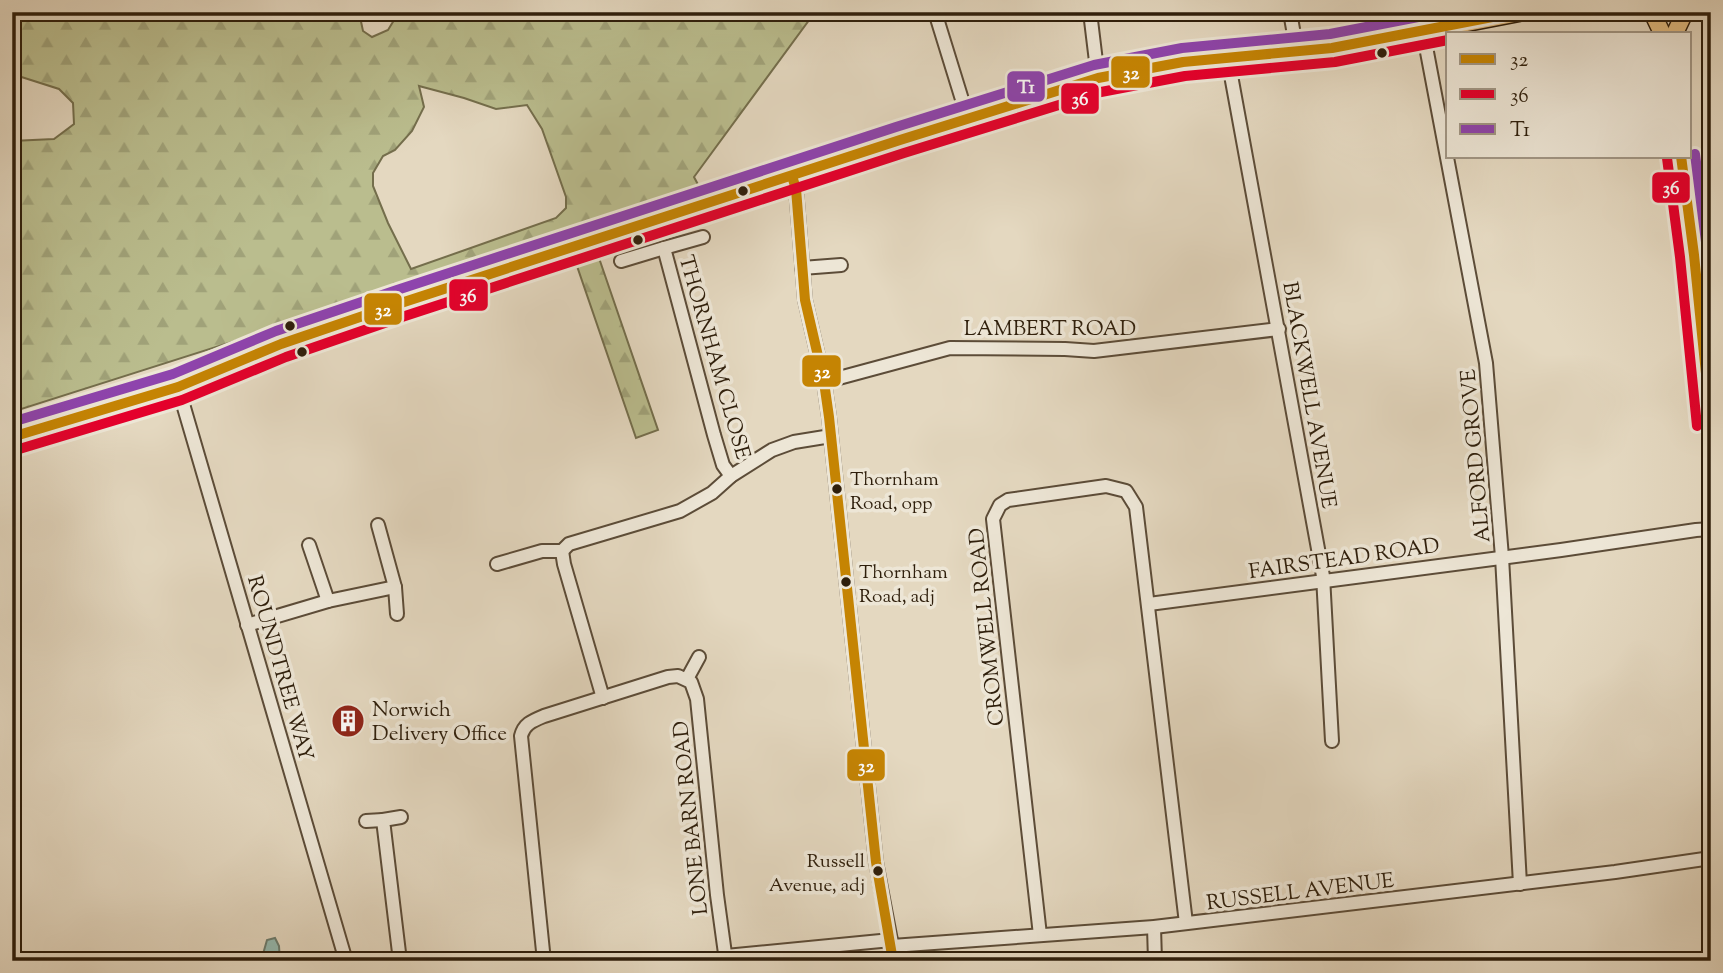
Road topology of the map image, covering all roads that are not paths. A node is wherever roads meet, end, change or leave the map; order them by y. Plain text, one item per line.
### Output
1 (934, 12) edge
2 (1090, 12) edge
3 (1290, 12) edge
4 (1519, 12) edge
5 (1652, 12) edge
6 (1685, 12) edge
7 (1423, 31) junction
8 (1662, 32) edge
9 (1675, 32) edge
10 (1297, 52) junction
11 (1228, 59) junction
12 (1098, 78) junction
13 (968, 119) junction
14 (1446, 150) edge
15 (1448, 158) edge
16 (1681, 158) edge
17 (792, 176) junction
18 (703, 237) dead end
19 (664, 248) junction
20 (1711, 253) edge
21 (1694, 256) junction
22 (621, 261) dead end
23 (841, 265) dead end
24 (802, 268) junction
25 (1279, 329) junction
26 (824, 382) junction
27 (178, 387) junction
28 (1711, 425) edge
29 (831, 436) junction
30 (12, 437) edge
31 (731, 476) junction
32 (378, 525) dead end
33 (1711, 529) edge
34 (309, 545) dead end
35 (562, 551) junction
36 (1502, 556) junction
37 (497, 564) dead end
38 (1324, 581) junction
39 (395, 587) junction
40 (328, 601) junction
41 (1149, 604) junction
42 (397, 614) dead end
43 (247, 625) junction
44 (699, 657) dead end
45 (687, 679) junction
46 (603, 698) junction
47 (1332, 741) dead end
48 (401, 817) dead end
49 (383, 820) junction
50 (366, 821) dead end
51 (1711, 858) edge
52 (1520, 884) junction
53 (1186, 923) junction
54 (1154, 927) junction
55 (1040, 935) junction
56 (892, 943) junction
57 (726, 958) edge
58 (346, 961) edge
59 (400, 961) edge
60 (544, 961) edge
61 (893, 961) edge
62 (1155, 961) edge

1 - 13 street
2 - 12 street
3 - 10 street
4 - 7 highway
5 - 8 main road
6 - 9 main road
7 - 10 highway
7 - 14 street, ALFORD GROVE
10 - 11 highway
11 - 12 highway
11 - 25 street, BLACKWELL AVENUE
12 - 13 highway
13 - 17 highway
15 - 36 street, ALFORD GROVE
16 - 21 main road
17 - 24 street
17 - 27 highway
18 - 19 street, THORNHAM CLOSE
19 - 22 street, THORNHAM CLOSE
19 - 31 street, THORNHAM CLOSE
20 - 21 street
21 - 28 main road
23 - 24 street
24 - 26 street
25 - 26 street, LAMBERT ROAD
25 - 38 street, BLACKWELL AVENUE
26 - 29 street
27 - 30 highway
27 - 43 street, ROUNDTREE WAY
29 - 31 street
29 - 56 street
31 - 35 street
32 - 39 street
33 - 36 street, FAIRSTEAD ROAD
34 - 40 street
35 - 37 street
35 - 46 street
36 - 38 street, FAIRSTEAD ROAD
36 - 52 street, ALFORD GROVE
38 - 41 street, FAIRSTEAD ROAD
38 - 47 street, BLACKWELL AVENUE
39 - 40 street
39 - 42 street
40 - 43 street
41 - 53 street, CROMWELL ROAD
41 - 55 street, CROMWELL ROAD
43 - 58 street, ROUNDTREE WAY
44 - 45 street
45 - 46 street
45 - 57 street, LONE BARN ROAD
46 - 60 street
48 - 49 street
49 - 50 street
49 - 59 street
51 - 52 street, RUSSELL AVENUE
52 - 53 street, RUSSELL AVENUE
53 - 54 street, RUSSELL AVENUE
54 - 55 street, RUSSELL AVENUE
54 - 62 street
55 - 56 street, RUSSELL AVENUE
56 - 57 street, LONE BARN ROAD
56 - 61 street

